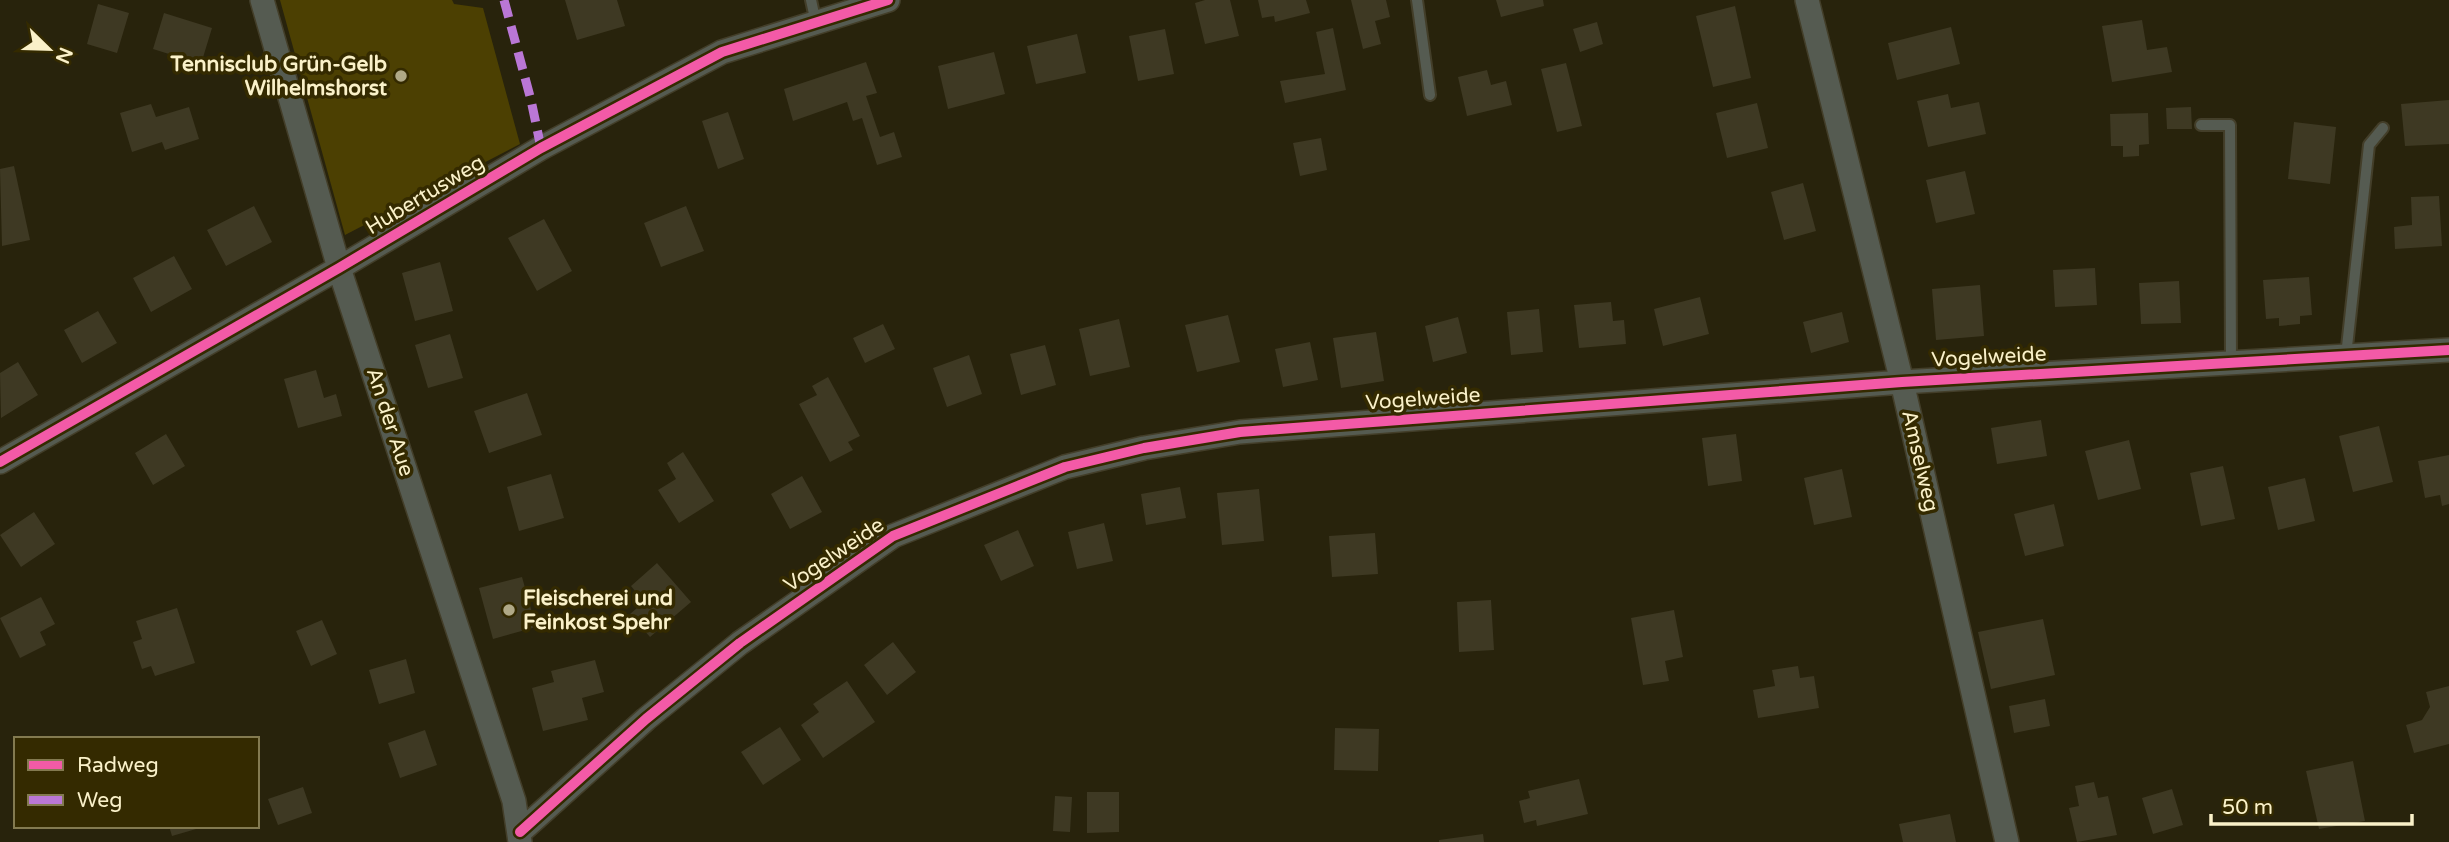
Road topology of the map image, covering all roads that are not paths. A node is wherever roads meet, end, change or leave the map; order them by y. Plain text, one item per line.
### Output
1 (262, 0) edge
2 (888, 0) edge
3 (1417, 0) edge
4 (1807, 0) edge
5 (814, 11) edge
6 (1430, 95) dead end
7 (2201, 125) dead end
8 (2383, 128) dead end
9 (340, 268) junction
10 (2449, 349) edge
11 (2346, 356) junction
12 (2231, 362) junction
13 (1902, 382) junction
14 (0, 462) edge
15 (520, 837) edge
16 (2007, 842) edge

1 - 9 street, An der Aue
2 - 5 street, Hubertusweg
3 - 6 lane
4 - 13 street, Amselweg
5 - 9 street, Hubertusweg
7 - 12 lane
8 - 11 lane
9 - 14 street, Hubertusweg
9 - 15 street, An der Aue
10 - 11 street, Vogelweide
11 - 12 street, Vogelweide
12 - 13 street, Vogelweide
13 - 15 street, Vogelweide
13 - 16 street, Amselweg

